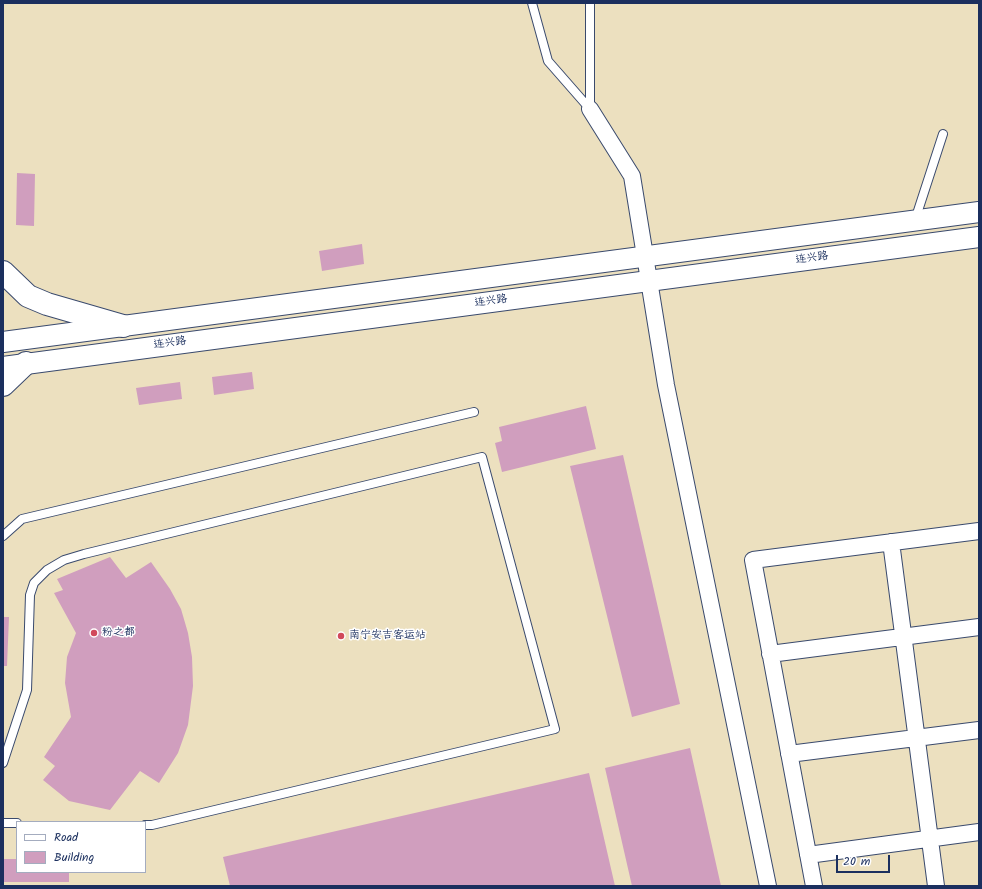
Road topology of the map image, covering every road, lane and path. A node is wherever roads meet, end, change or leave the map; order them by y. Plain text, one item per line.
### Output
1 (532, 3) edge
2 (590, 3) edge
3 (590, 109) junction
4 (942, 134) dead end
5 (979, 212) edge
6 (915, 221) junction
7 (979, 237) edge
8 (645, 257) junction
9 (3, 272) edge
10 (648, 281) junction
11 (123, 326) junction
12 (3, 342) edge
13 (26, 364) junction
14 (3, 367) edge
15 (3, 385) edge
16 (474, 412) dead end
17 (979, 531) edge
18 (3, 536) edge
19 (891, 542) junction
20 (979, 627) edge
21 (903, 636) junction
22 (770, 654) junction
23 (979, 730) edge
24 (916, 738) junction
25 (789, 754) junction
26 (3, 762) edge
27 (3, 823) edge
28 (16, 823) edge
29 (146, 825) edge
30 (979, 832) edge
31 (930, 839) junction
32 (808, 855) junction
33 (768, 886) edge
34 (814, 886) edge
35 (936, 886) edge

1 - 3 lane
2 - 3 lane
3 - 8 street
4 - 6 lane
5 - 6 street
6 - 8 street
7 - 10 street, 连兴路
8 - 10 street
8 - 11 street
9 - 11 highway
10 - 13 street, 连兴路
10 - 33 street
11 - 12 street
13 - 14 street, 连兴路
13 - 15 highway
16 - 18 lane
17 - 19 street
19 - 21 street
19 - 22 street
20 - 21 street
21 - 22 street
21 - 24 street
22 - 25 street
23 - 24 street
24 - 25 street
24 - 31 street
25 - 32 street
26 - 29 lane
27 - 28 lane
30 - 31 street
31 - 32 street
31 - 35 street
32 - 34 street

